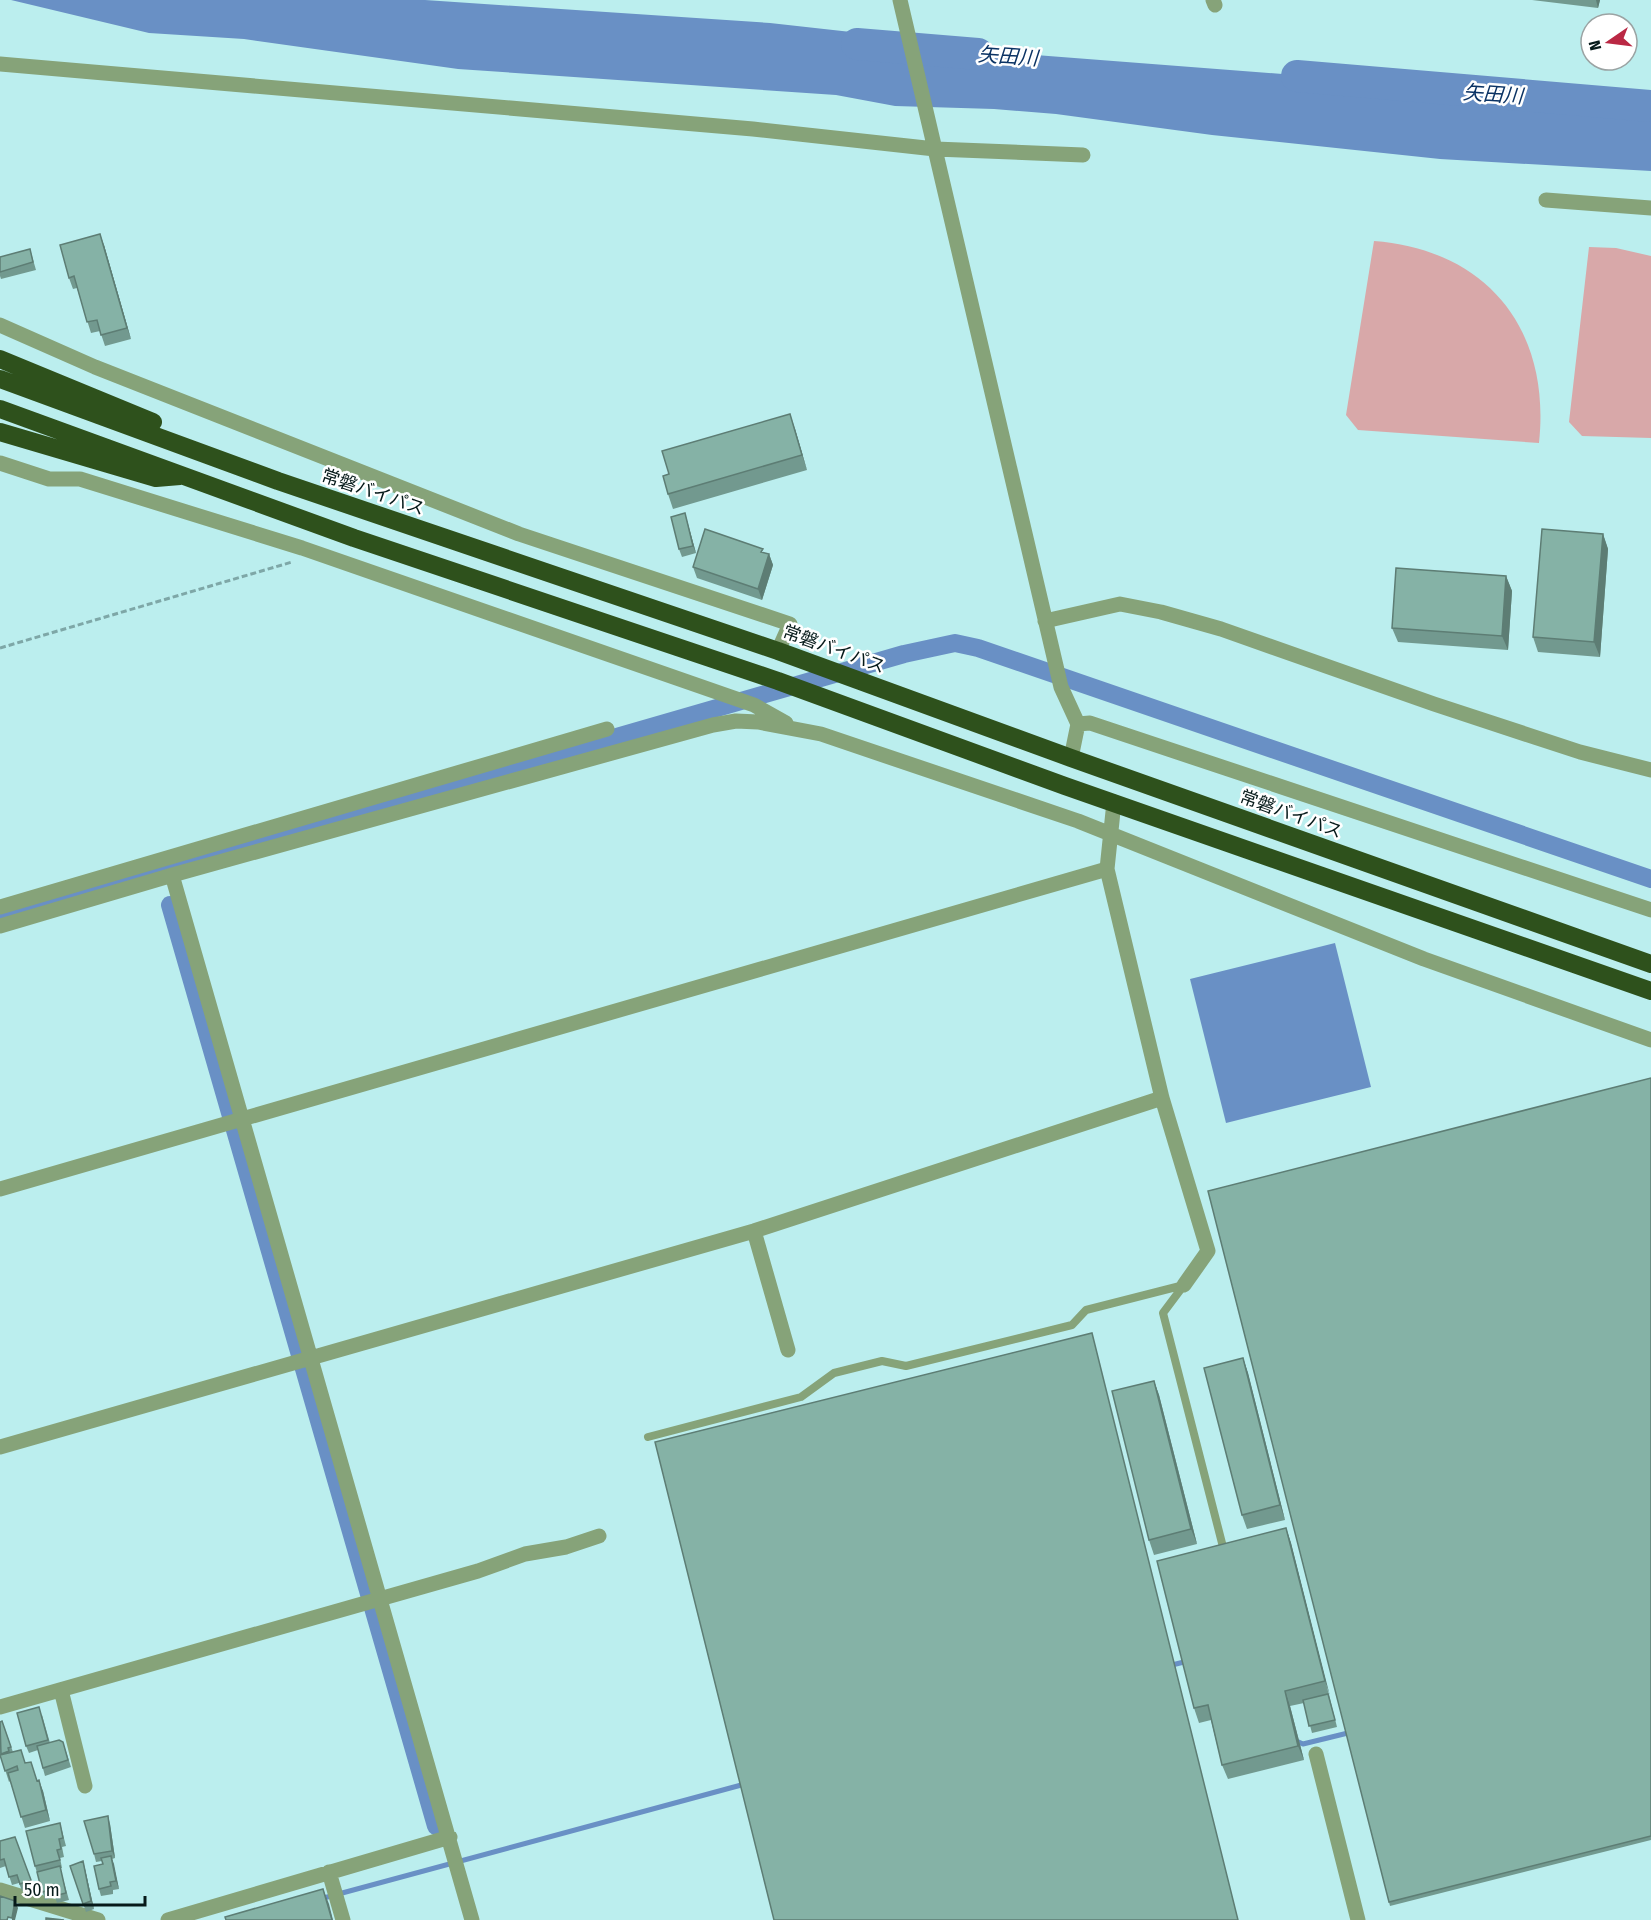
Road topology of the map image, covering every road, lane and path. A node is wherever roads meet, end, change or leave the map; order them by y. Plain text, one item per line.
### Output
1 (900, 0) edge
2 (0, 64) edge
3 (934, 146) junction
4 (1083, 155) dead end
5 (1546, 200) dead end
6 (1651, 208) edge
7 (0, 326) edge
8 (0, 359) edge
9 (0, 379) edge
10 (70, 397) junction
11 (0, 410) edge
12 (0, 432) edge
13 (82, 448) junction
14 (0, 463) edge
15 (302, 548) junction
16 (1045, 621) junction
17 (0, 648) edge
18 (778, 651) junction
19 (1078, 724) junction
20 (794, 728) junction
21 (607, 729) dead end
22 (1071, 758) junction
23 (1651, 770) edge
24 (1114, 802) junction
25 (1111, 836) junction
26 (150, 864) junction
27 (1107, 869) junction
28 (172, 875) junction
29 (156, 882) junction
30 (0, 907) edge
31 (1651, 910) edge
32 (0, 926) edge
33 (1651, 964) edge
34 (1651, 991) edge
35 (1651, 1040) edge
36 (1162, 1098) junction
37 (242, 1119) junction
38 (0, 1189) edge
39 (754, 1231) junction
40 (1184, 1284) junction
41 (788, 1350) dead end
42 (311, 1357) junction
43 (648, 1437) dead end
44 (0, 1447) edge
45 (599, 1536) dead end
46 (1223, 1547) edge
47 (381, 1599) junction
48 (61, 1690) junction
49 (0, 1707) edge
50 (1316, 1754) dead end
51 (85, 1785) dead end
52 (450, 1837) junction
53 (329, 1872) junction
54 (0, 1890) edge
55 (92, 1920) edge
56 (168, 1920) edge
57 (343, 1920) edge
58 (472, 1920) edge
59 (1358, 1920) edge

1 - 3 street
2 - 3 street
3 - 4 street
3 - 16 street
5 - 6 street
7 - 18 street
8 - 10 highway
9 - 10 highway, 常磐バイパス
10 - 18 highway, 常磐バイパス
11 - 13 highway
12 - 13 highway
13 - 24 highway
14 - 15 street
15 - 17 path
15 - 20 street
16 - 19 street
16 - 23 street
18 - 22 highway, 常磐バイパス
19 - 22 street
19 - 31 street
20 - 25 street
20 - 28 street
21 - 26 street
22 - 33 highway, 常磐バイパス
24 - 25 street
24 - 34 highway
25 - 27 street
25 - 35 street
26 - 29 street
26 - 30 street
27 - 36 street
27 - 37 street
28 - 29 street
28 - 37 street
29 - 32 street
36 - 39 street
36 - 40 street
37 - 38 street
37 - 42 street
39 - 41 street
39 - 42 street
40 - 43 lane
40 - 46 lane
42 - 44 street
42 - 47 street
45 - 47 street
47 - 48 street
47 - 52 street
48 - 49 street
48 - 51 street
50 - 59 street
52 - 53 street
52 - 58 street
53 - 56 street
53 - 57 street
54 - 55 street

